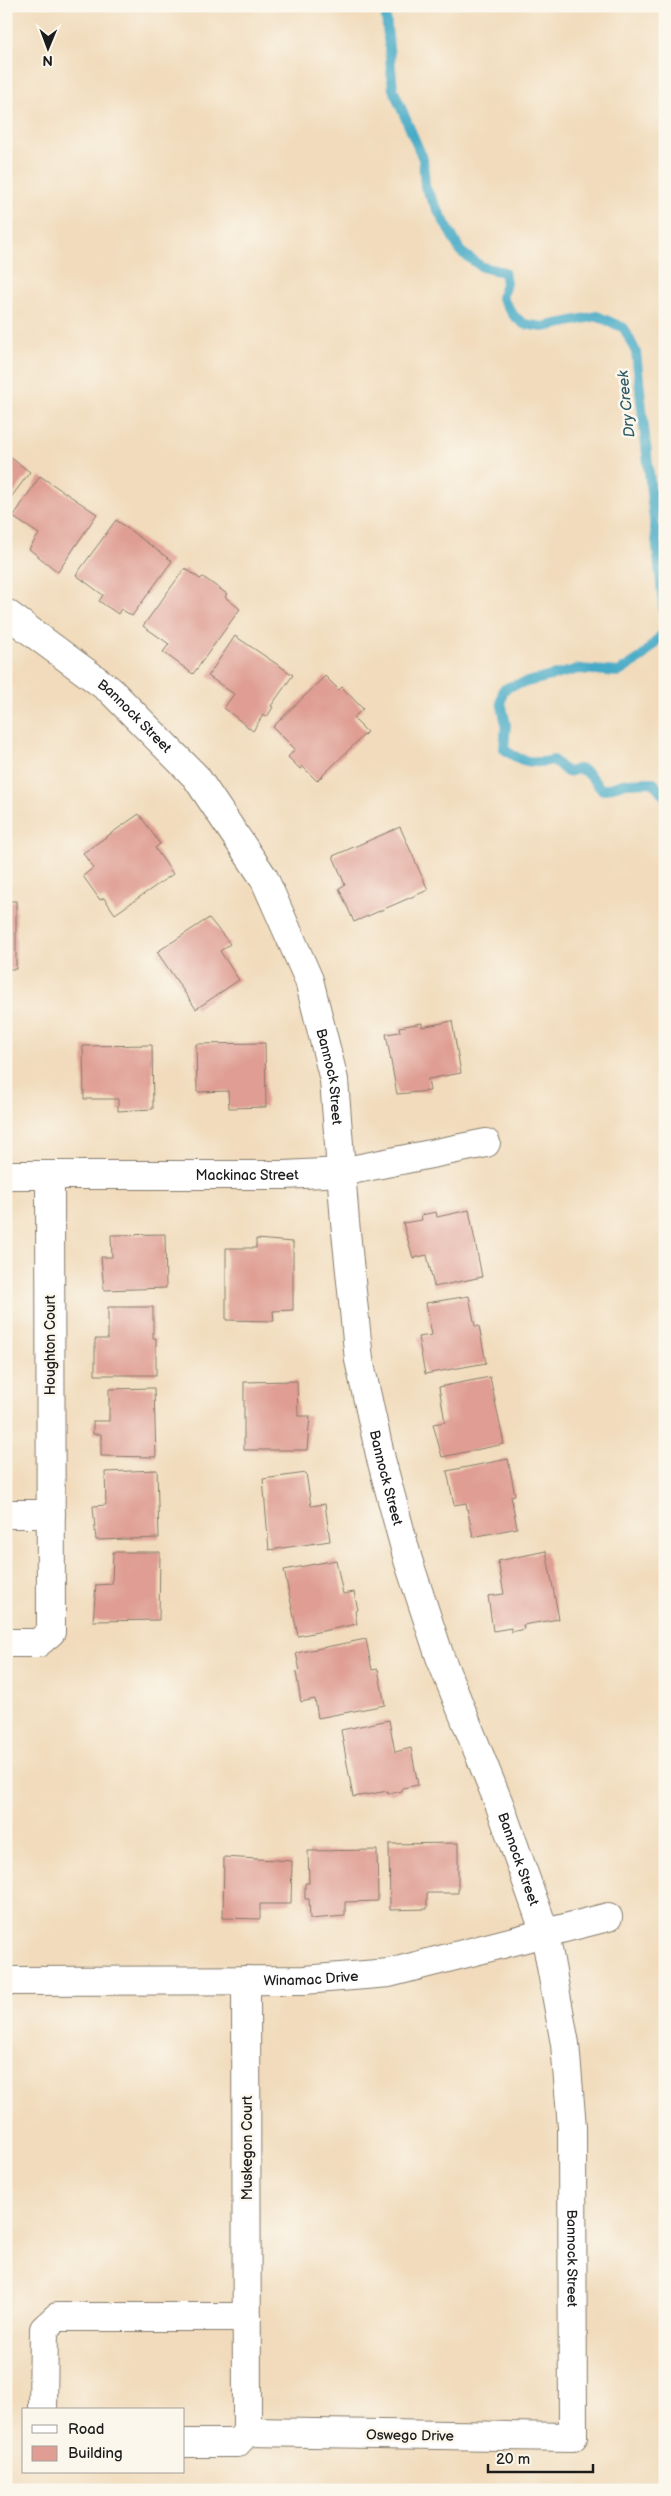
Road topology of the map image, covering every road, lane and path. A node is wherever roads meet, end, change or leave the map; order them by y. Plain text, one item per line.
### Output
1 (6, 612) edge
2 (486, 1143) dead end
3 (341, 1172) junction
4 (6, 1175) edge
5 (50, 1175) junction
6 (6, 1514) edge
7 (51, 1514) junction
8 (6, 1643) edge
9 (608, 1917) dead end
10 (545, 1933) junction
11 (6, 1980) edge
12 (246, 1980) junction
13 (247, 2317) junction
14 (43, 2408) edge
15 (246, 2432) junction
16 (573, 2437) joint
17 (185, 2443) edge

1 - 3 street, Bannock Street
2 - 3 street, Mackinac Street
3 - 5 street, Mackinac Street
3 - 10 street, Bannock Street
4 - 5 street, Mackinac Street
5 - 7 street, Houghton Court
6 - 7 street
7 - 8 street, Houghton Court
9 - 10 street, Winamac Drive
10 - 12 street, Winamac Drive
10 - 16 street, Bannock Street
11 - 12 street, Winamac Drive
12 - 13 street, Muskegon Court
13 - 14 street
13 - 15 street, Muskegon Court
15 - 16 street, Oswego Drive
15 - 17 street

